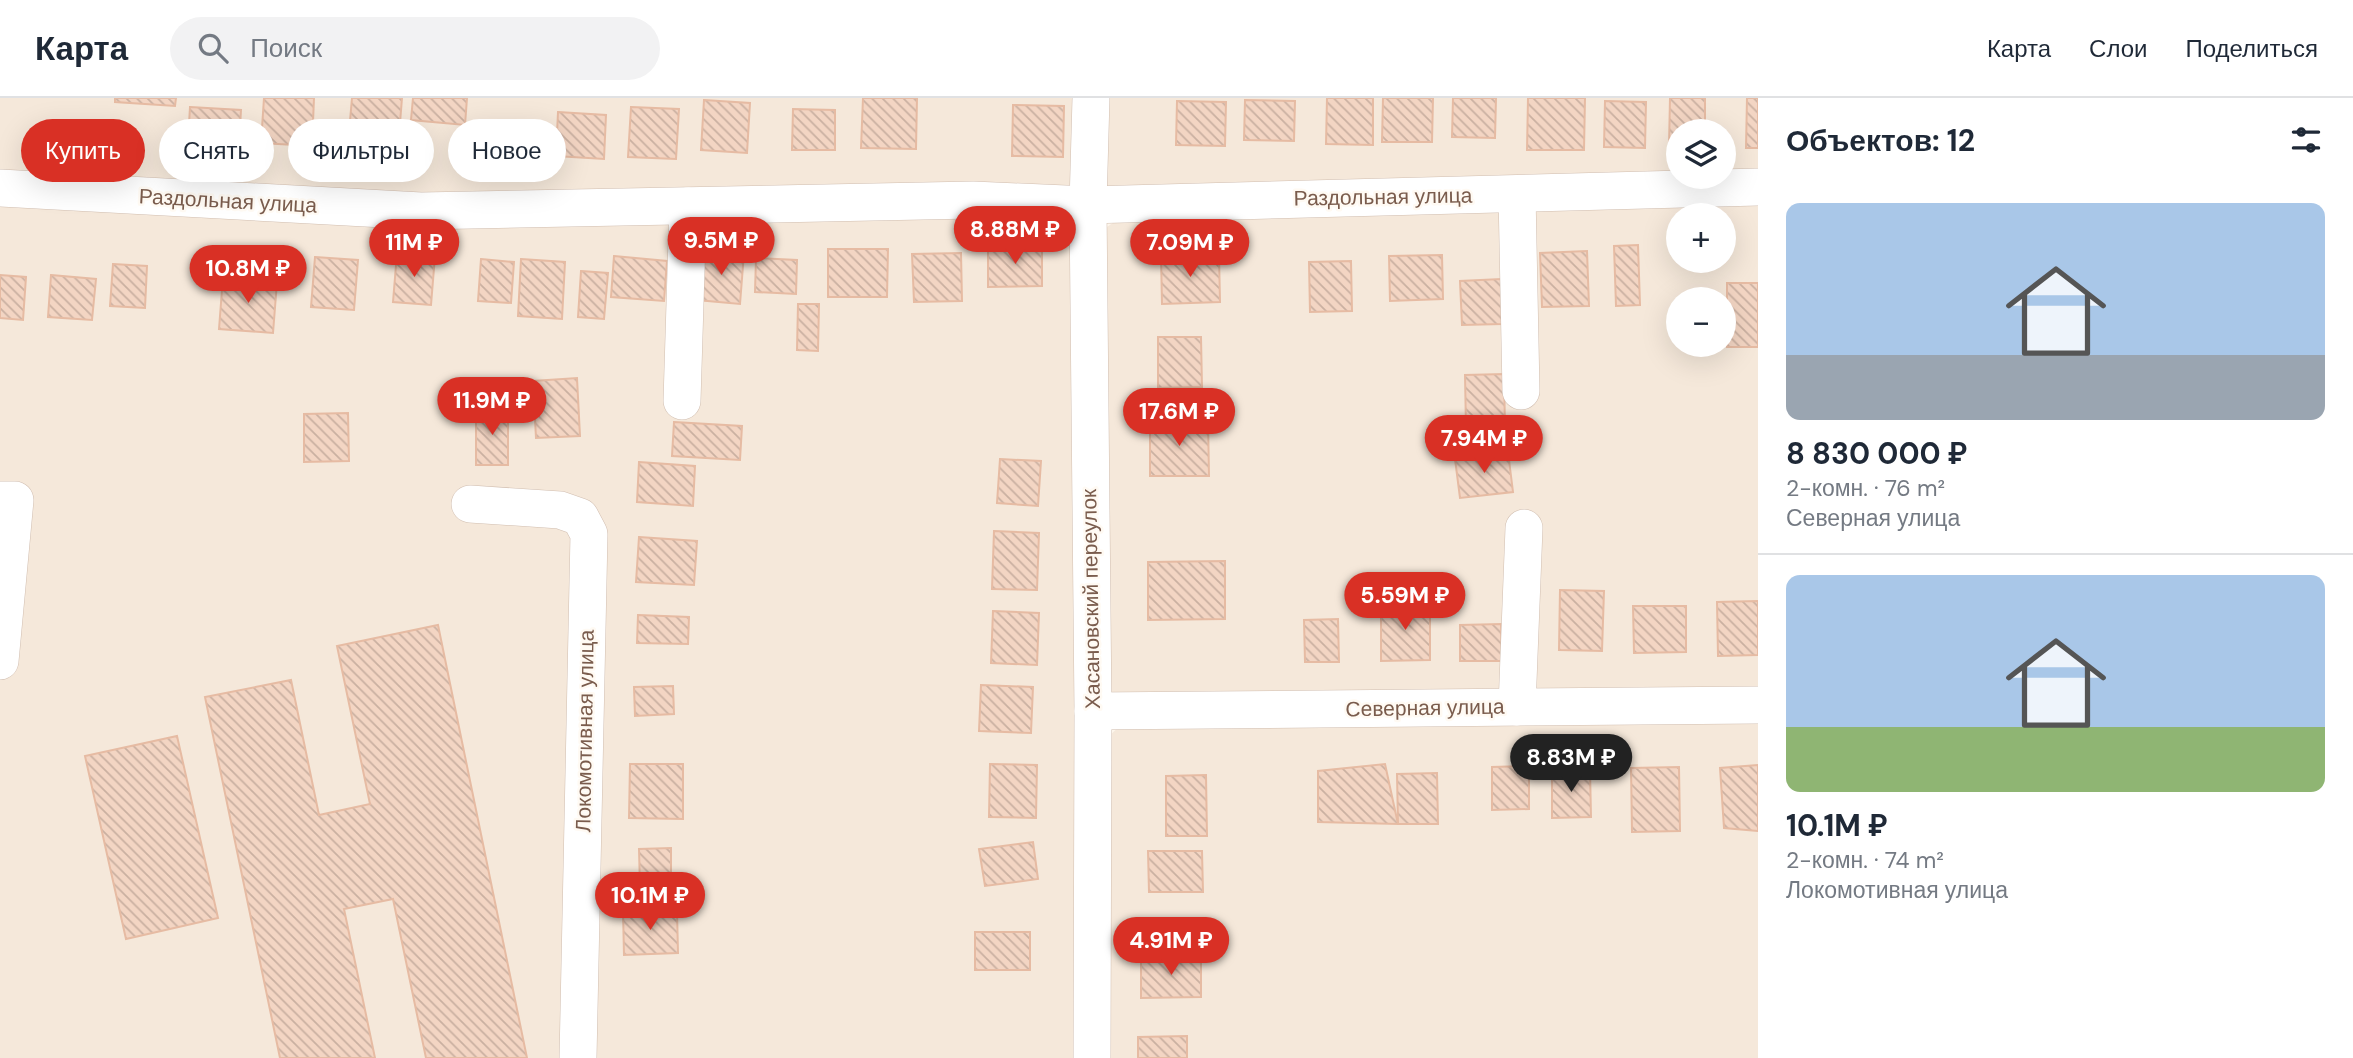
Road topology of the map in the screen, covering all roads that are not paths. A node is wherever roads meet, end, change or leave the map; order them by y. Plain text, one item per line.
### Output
1 (1091, 98) edge
2 (1758, 187) edge
3 (0, 188) edge
4 (1517, 194) junction
5 (1088, 205) junction
6 (688, 206) junction
7 (1521, 391) dead end
8 (682, 401) dead end
9 (0, 500) edge
10 (470, 504) dead end
11 (1524, 528) dead end
12 (0, 661) edge
13 (1758, 705) edge
14 (1517, 707) junction
15 (1093, 711) junction
16 (578, 1058) edge
17 (1092, 1058) edge

1 - 5 street, Хасановский переулок
2 - 4 street, Раздольная улица
3 - 6 street, Раздольная улица
4 - 5 street, Раздольная улица
4 - 7 street
5 - 6 street, Раздольная улица
5 - 15 street, Хасановский переулок
6 - 8 street
9 - 12 street
10 - 16 street, Локомотивная улица
11 - 14 street
13 - 14 street, Северная улица
14 - 15 street, Северная улица
15 - 17 street, Хасановский переулок

